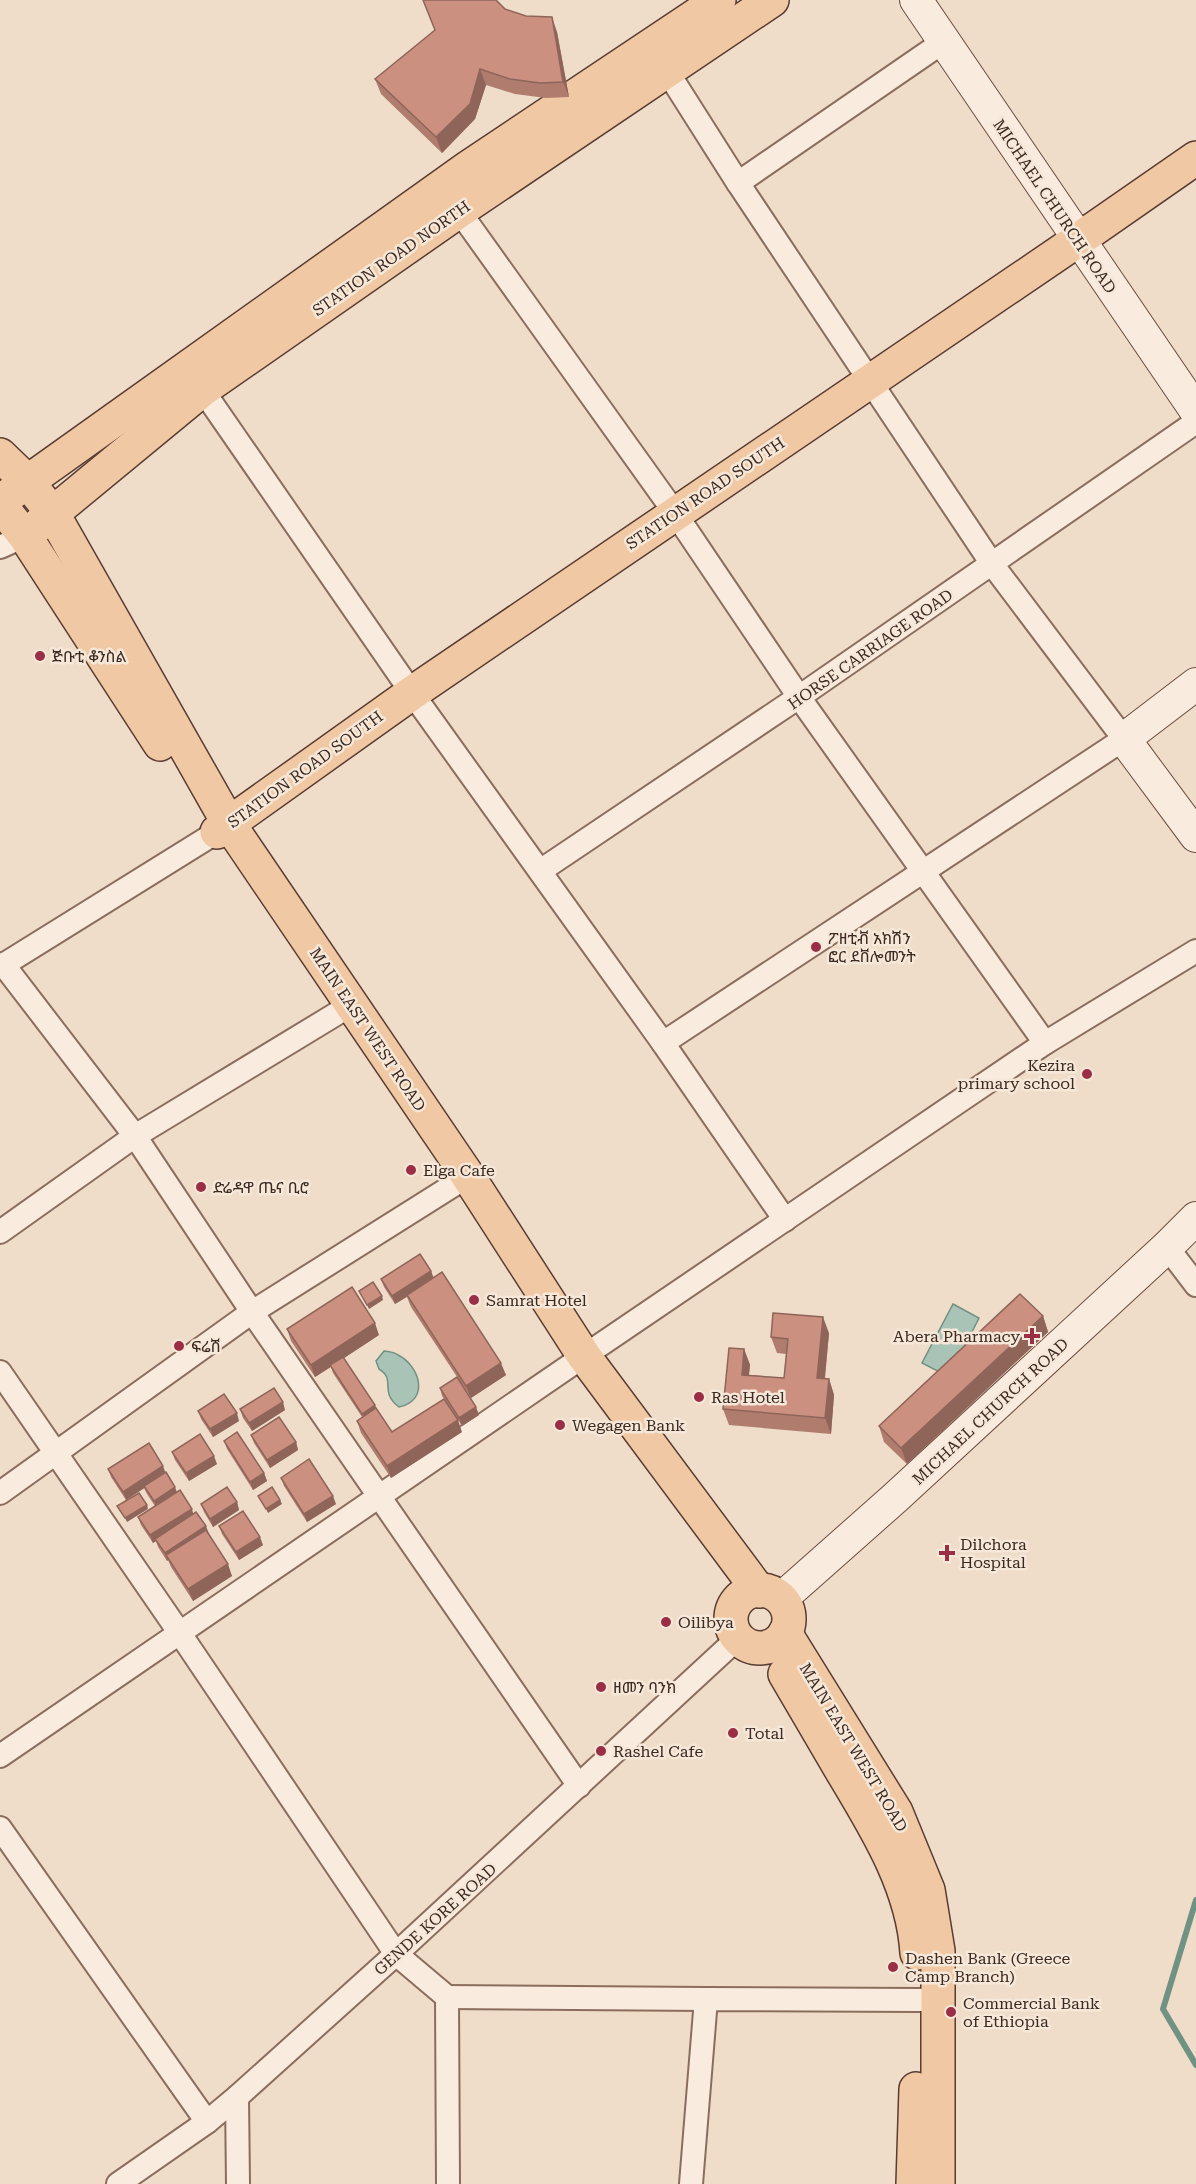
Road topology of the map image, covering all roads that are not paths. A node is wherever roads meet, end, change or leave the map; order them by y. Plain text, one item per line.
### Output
1 (719, 0) edge
2 (772, 0) edge
3 (916, 0) edge
4 (943, 42) junction
5 (659, 59) junction
6 (1196, 158) edge
7 (738, 183) junction
8 (459, 211) junction
9 (1078, 240) junction
10 (195, 379) junction
11 (870, 380) junction
12 (1196, 411) edge
13 (1196, 422) edge
14 (0, 454) edge
15 (27, 481) junction
16 (0, 504) edge
17 (675, 513) junction
18 (53, 514) junction
19 (13, 542) edge
20 (992, 564) junction
21 (1196, 684) edge
22 (412, 693) junction
23 (799, 698) junction
24 (1124, 739) junction
25 (223, 828) junction
26 (1196, 836) edge
27 (540, 871) junction
28 (923, 872) junction
29 (1196, 951) edge
30 (2, 965) edge
31 (341, 1011) junction
32 (663, 1043) junction
33 (1044, 1043) junction
34 (135, 1136) junction
35 (462, 1180) junction
36 (1196, 1218) edge
37 (785, 1220) junction
38 (0, 1232) edge
39 (1167, 1248) junction
40 (1196, 1285) edge
41 (252, 1312) junction
42 (579, 1360) junction
43 (0, 1372) edge
44 (57, 1454) junction
45 (0, 1493) edge
46 (380, 1496) junction
47 (759, 1597) junction
48 (179, 1632) junction
49 (764, 1639) junction
50 (0, 1756) edge
51 (579, 1786) junction
52 (0, 1828) edge
53 (396, 1954) junction
54 (447, 1997) junction
55 (706, 1999) junction
56 (929, 1999) junction
57 (237, 2097) junction
58 (926, 2117) junction
59 (207, 2122) junction
60 (118, 2184) edge
61 (238, 2184) edge
62 (448, 2184) edge
63 (691, 2184) edge
64 (913, 2184) edge
65 (938, 2184) edge

1 - 5 main road, STATION ROAD NORTH
2 - 5 main road, STATION ROAD NORTH
3 - 4 main road, MICHAEL CHURCH ROAD
4 - 7 street
4 - 9 main road, MICHAEL CHURCH ROAD
5 - 7 street
5 - 8 main road, STATION ROAD NORTH
5 - 10 main road, STATION ROAD NORTH
6 - 9 main road, STATION ROAD SOUTH
7 - 11 street
8 - 10 main road, STATION ROAD NORTH
8 - 17 street
9 - 11 main road, STATION ROAD SOUTH
9 - 12 main road, MICHAEL CHURCH ROAD
10 - 15 main road, STATION ROAD NORTH
10 - 18 main road, STATION ROAD NORTH
10 - 22 street
11 - 17 main road, STATION ROAD SOUTH
11 - 20 street
13 - 20 street, HORSE CARRIAGE ROAD
14 - 15 main road, MAIN EAST WEST ROAD
15 - 16 main road, STATION ROAD NORTH
15 - 18 main road, MAIN EAST WEST ROAD
16 - 19 main road, MAIN EAST WEST ROAD
17 - 22 main road, STATION ROAD SOUTH
17 - 23 street
18 - 19 main road, STATION ROAD NORTH
18 - 25 main road, MAIN EAST WEST ROAD
19 - 25 main road, MAIN EAST WEST ROAD
20 - 23 street, HORSE CARRIAGE ROAD
20 - 24 street
21 - 24 main road
22 - 25 main road, STATION ROAD SOUTH
22 - 27 street
23 - 27 street, HORSE CARRIAGE ROAD
23 - 28 street
24 - 26 main road
24 - 28 street
25 - 30 street
25 - 31 main road, MAIN EAST WEST ROAD
25 - 35 main road, MAIN EAST WEST ROAD
27 - 32 street
28 - 32 street
28 - 33 street
29 - 33 street
30 - 34 street
31 - 34 street
31 - 35 main road, MAIN EAST WEST ROAD
32 - 37 street
33 - 37 street
34 - 38 street
34 - 41 street
35 - 41 street
35 - 42 main road, MAIN EAST WEST ROAD
36 - 39 main road, MICHAEL CHURCH ROAD
37 - 42 street
39 - 40 street
39 - 47 main road, MICHAEL CHURCH ROAD
41 - 44 street
41 - 46 street
42 - 46 street
42 - 47 main road, MAIN EAST WEST ROAD
43 - 44 street
44 - 45 street
44 - 48 street
46 - 48 street
46 - 51 street
47 - 49 main road
47 - 49 main road
48 - 50 street
48 - 53 street
49 - 51 street, GENDE KORE ROAD
49 - 56 main road, MAIN EAST WEST ROAD
51 - 53 street, GENDE KORE ROAD
52 - 59 street
53 - 54 street
53 - 57 street, GENDE KORE ROAD
54 - 55 street
54 - 62 street
55 - 56 street
55 - 63 street
56 - 58 main road, MAIN EAST WEST ROAD
57 - 59 street, GENDE KORE ROAD
57 - 61 street
58 - 64 main road, MAIN EAST WEST ROAD
58 - 65 main road, MAIN EAST WEST ROAD
59 - 60 street, GENDE KORE ROAD

